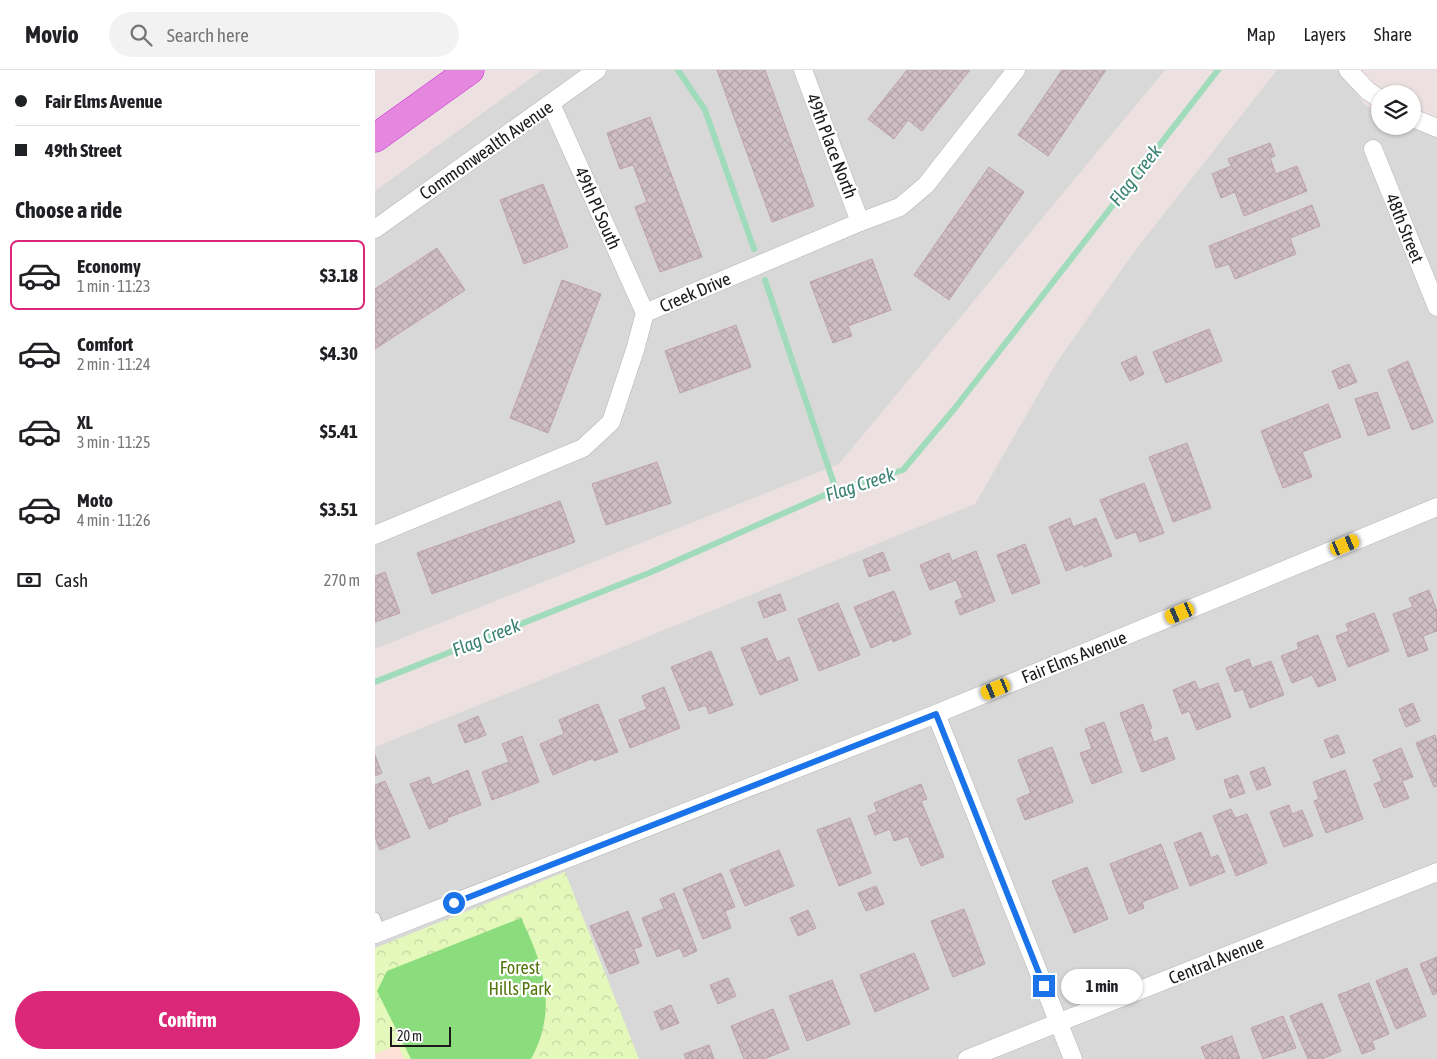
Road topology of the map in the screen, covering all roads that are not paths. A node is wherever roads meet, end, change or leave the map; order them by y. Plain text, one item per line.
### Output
1 (470, 70) edge
2 (597, 70) edge
3 (803, 70) edge
4 (1016, 70) edge
5 (1348, 70) edge
6 (1371, 93) edge
7 (551, 104) junction
8 (1421, 121) edge
9 (1437, 128) edge
10 (375, 138) edge
11 (1373, 149) dead end
12 (860, 222) junction
13 (375, 229) edge
14 (1437, 307) edge
15 (645, 312) junction
16 (1437, 507) edge
17 (375, 534) edge
18 (936, 714) junction
19 (1437, 872) edge
20 (377, 928) edge
21 (1058, 1022) junction
22 (967, 1059) edge
23 (1073, 1059) edge

1 - 10 highway
2 - 7 street, Commonwealth Avenue
3 - 12 street, 49th Place North
4 - 12 street, Creek Drive
5 - 6 street
7 - 13 street, Commonwealth Avenue
7 - 15 street, 49th Pl South
8 - 9 street
11 - 14 street, 48th Street
12 - 15 street, Creek Drive
15 - 17 street, Creek Drive
16 - 18 street, Fair Elms Avenue
18 - 20 street, Fair Elms Avenue
18 - 21 street
19 - 21 street, Central Avenue
21 - 22 street, Central Avenue
21 - 23 street

